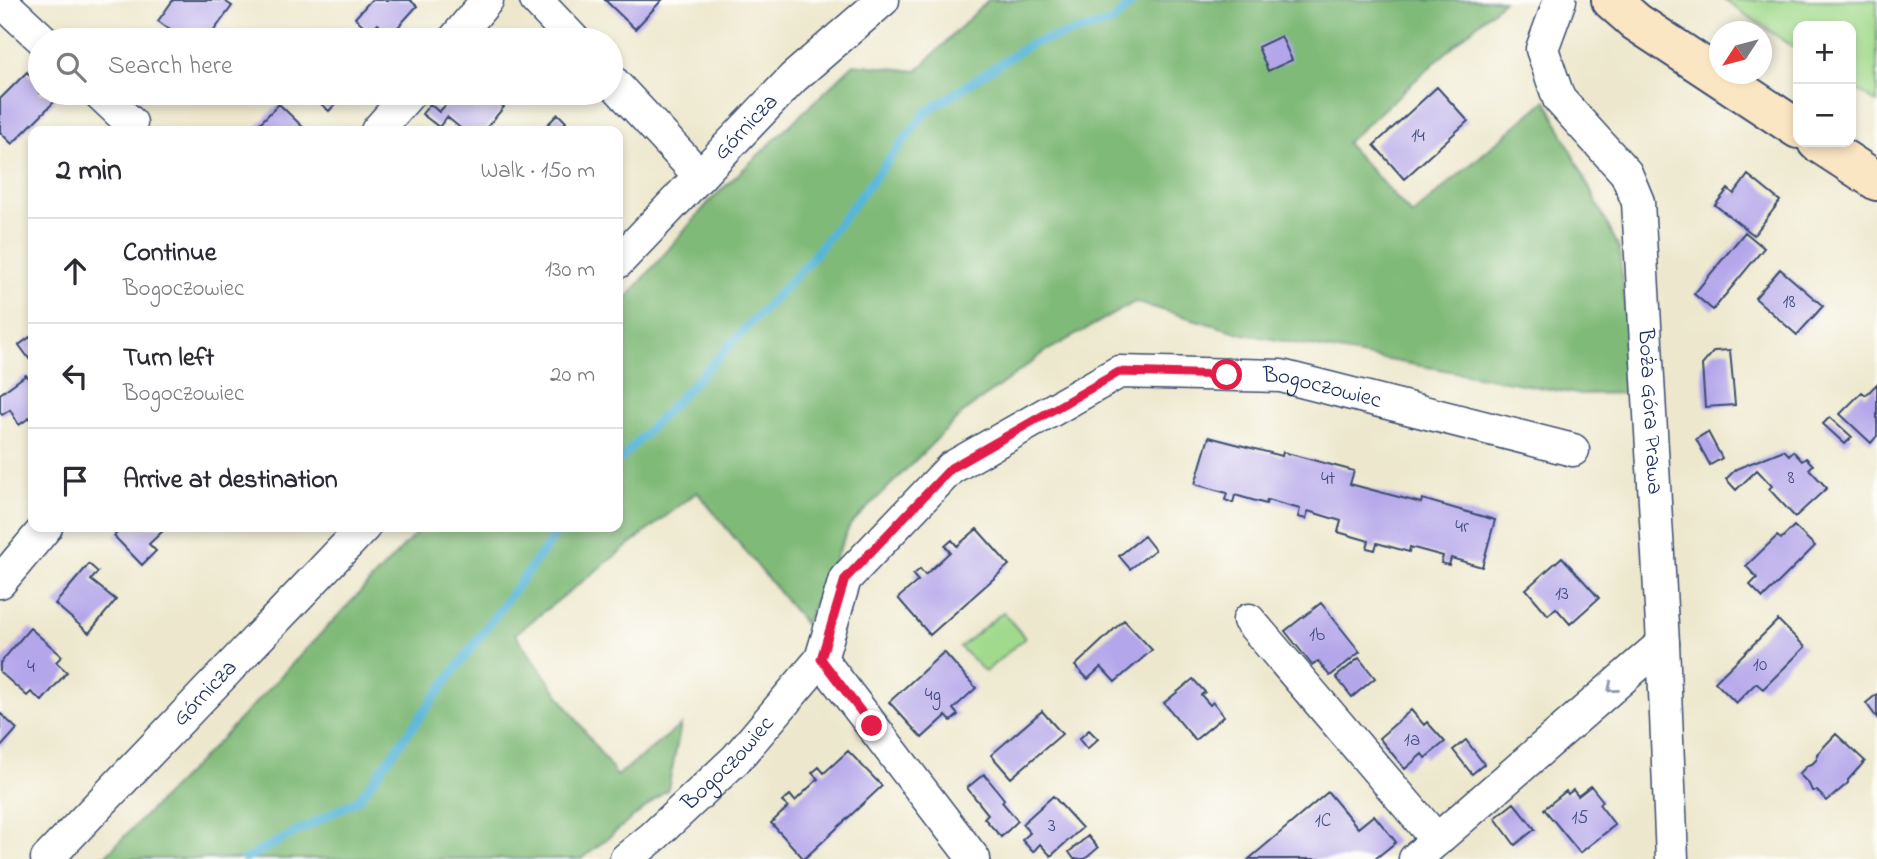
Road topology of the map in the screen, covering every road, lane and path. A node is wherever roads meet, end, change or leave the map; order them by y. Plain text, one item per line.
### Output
1 (1, 0) edge
2 (487, 0) edge
3 (536, 0) edge
4 (883, 0) edge
5 (1560, 0) edge
6 (1611, 0) edge
7 (30, 28) edge
8 (464, 28) edge
9 (563, 28) edge
10 (623, 93) edge
11 (112, 105) edge
12 (400, 105) edge
13 (131, 123) dead end
14 (381, 126) edge
15 (1793, 126) edge
16 (1846, 153) edge
17 (700, 176) junction
18 (1877, 181) edge
19 (623, 257) edge
20 (1573, 450) dead end
21 (42, 532) edge
22 (360, 532) edge
23 (0, 582) edge
24 (1249, 621) dead end
25 (1663, 643) junction
26 (821, 659) junction
27 (1426, 850) edge
28 (47, 859) edge
29 (626, 859) edge
30 (974, 859) edge
31 (1672, 859) edge

1 - 7 street
2 - 8 street
3 - 9 street
4 - 17 street, Górnicza
5 - 25 street, Boża Góra Prawa
6 - 15 main road
10 - 17 street
11 - 13 street
12 - 14 street
16 - 18 main road
17 - 19 street, Górnicza
20 - 26 street, Bogoczowiec
21 - 23 street
22 - 28 street, Górnicza
24 - 27 street
25 -> 27 street
25 - 31 street, Boża Góra Prawa
26 - 29 street, Bogoczowiec
26 - 30 street

